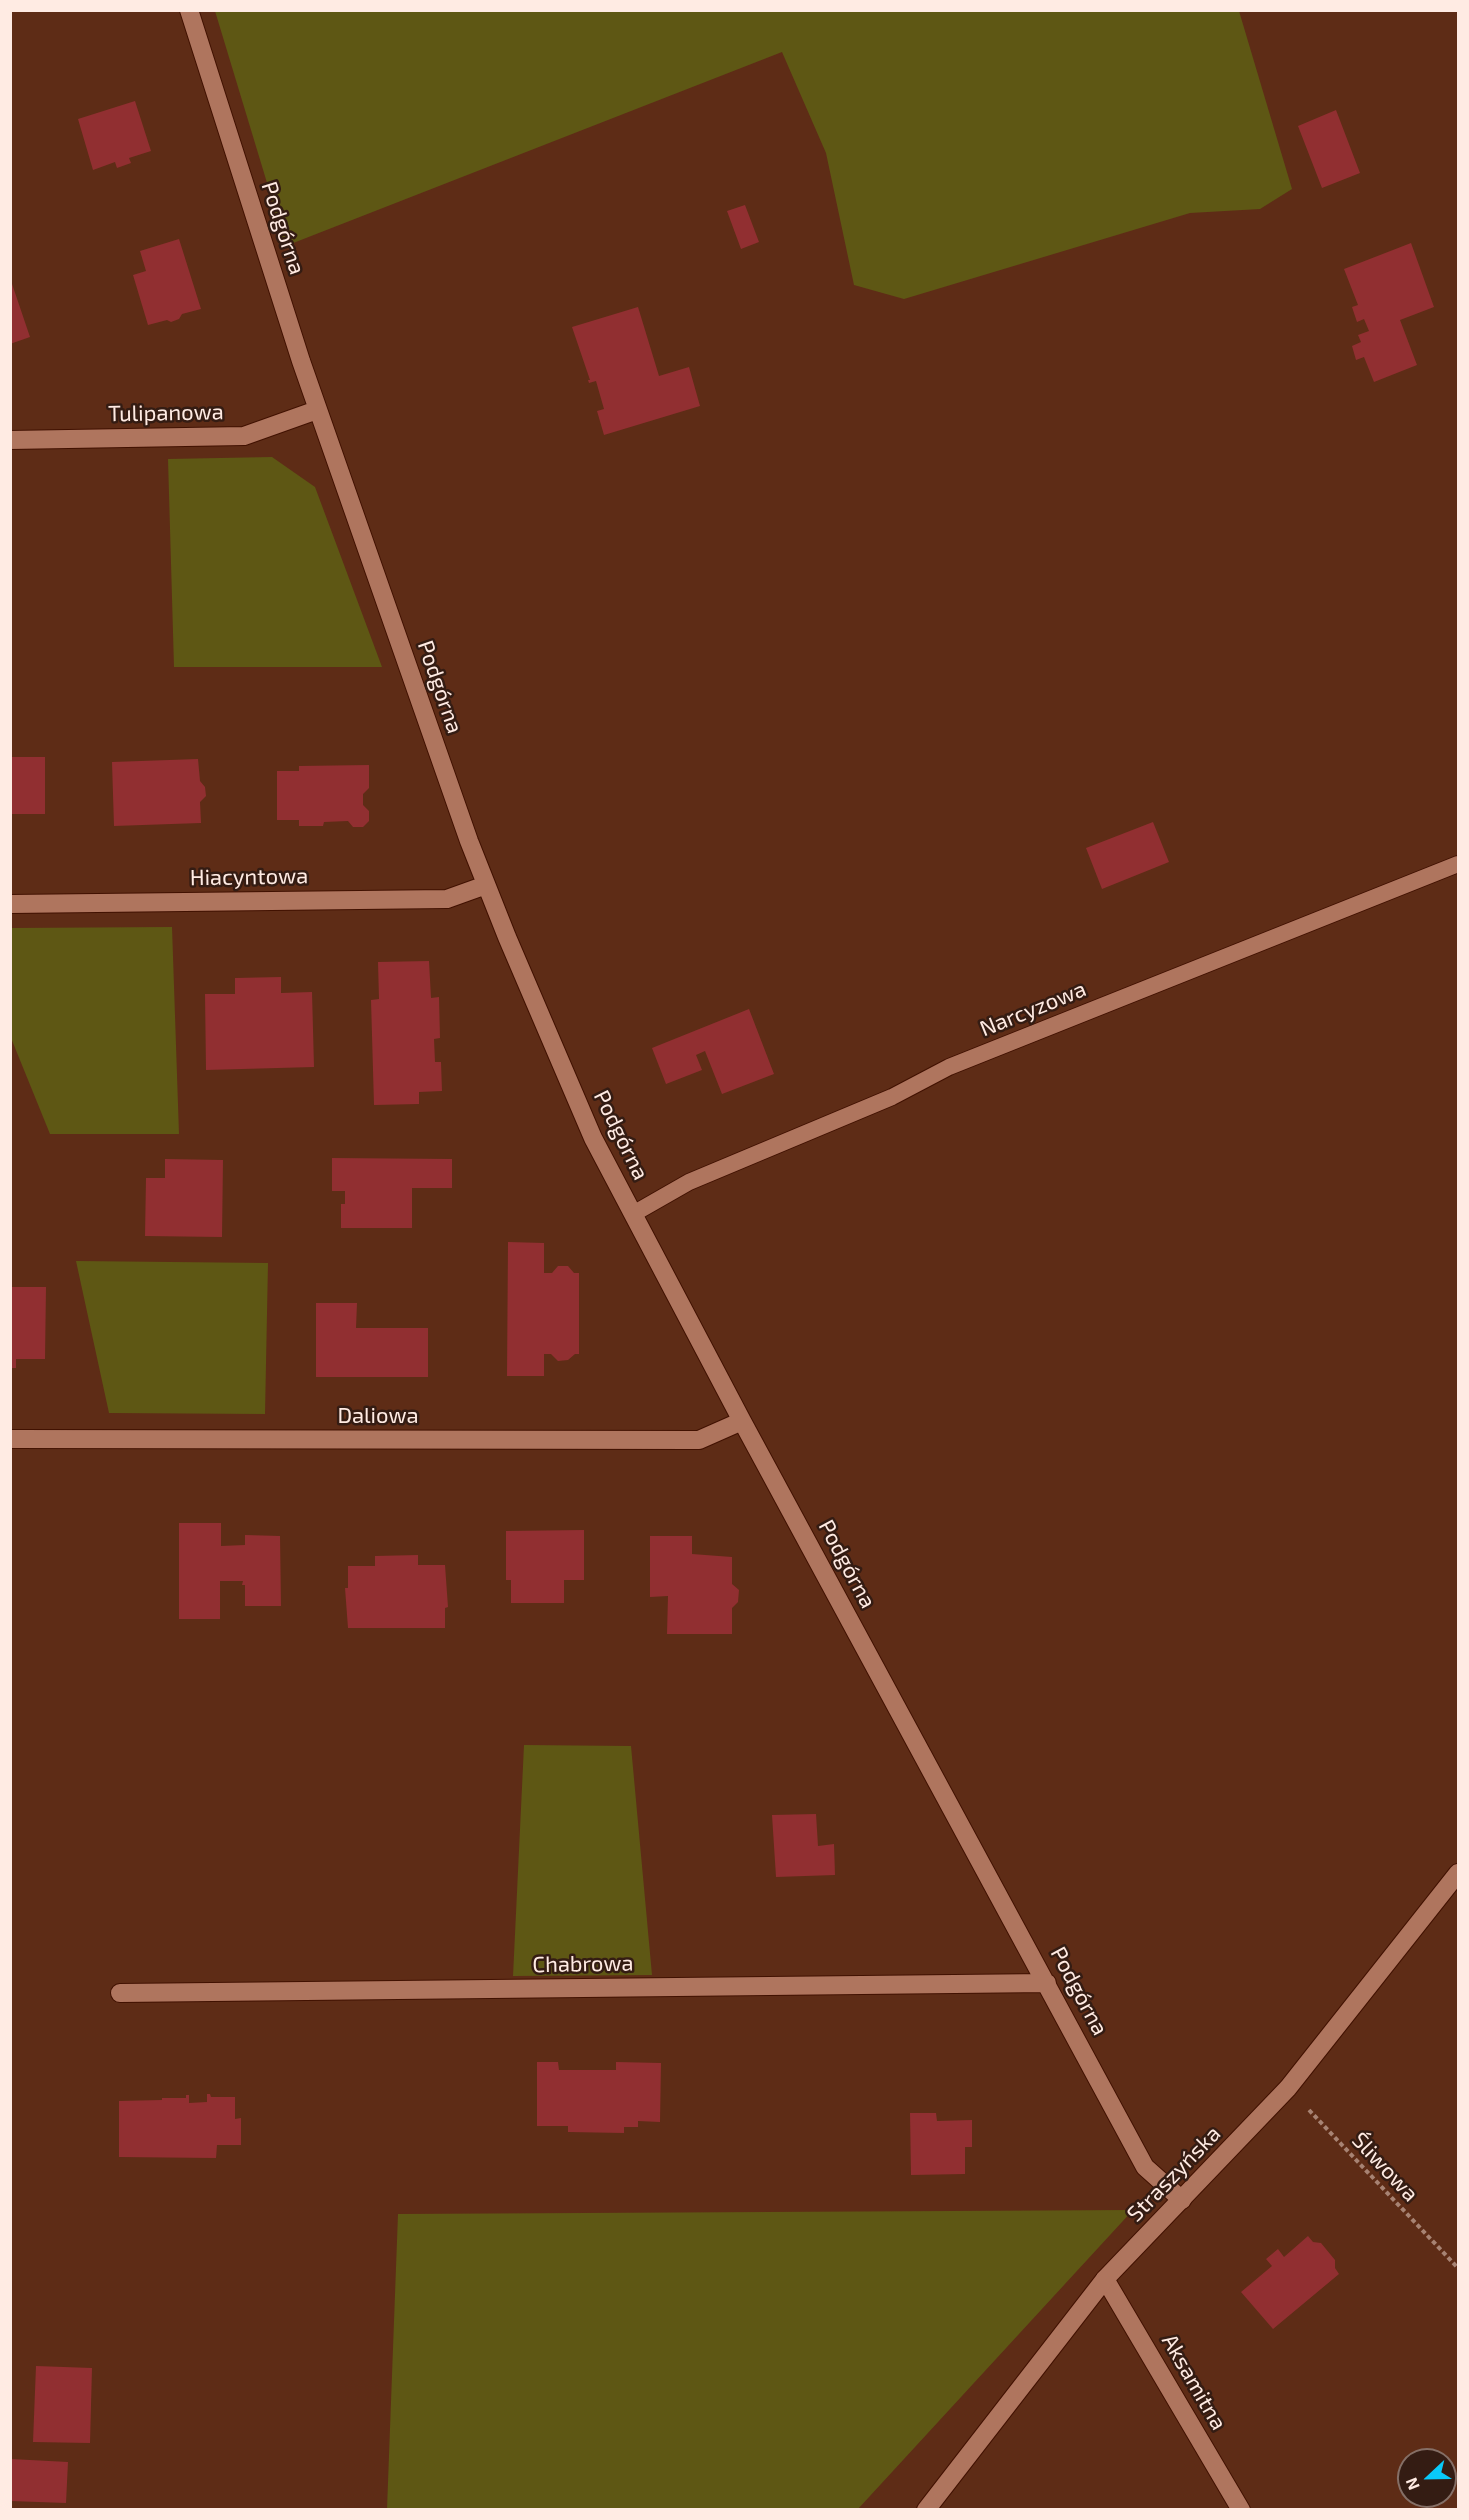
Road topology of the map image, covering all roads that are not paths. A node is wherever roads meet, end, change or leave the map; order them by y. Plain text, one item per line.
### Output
1 (189, 10) edge
2 (317, 410) junction
3 (10, 440) edge
4 (1458, 864) edge
5 (486, 885) junction
6 (10, 904) edge
7 (633, 1214) junction
8 (742, 1421) junction
9 (10, 1439) edge
10 (1458, 1873) edge
11 (1047, 1983) junction
12 (120, 1993) dead end
13 (1182, 2200) junction
14 (1105, 2278) junction
15 (926, 2510) edge
16 (1241, 2510) edge

1 - 2 street, Podgórna
2 - 3 street, Tulipanowa
2 - 5 street, Podgórna
4 - 7 lane, Narcyzowa
5 - 6 street, Hiacyntowa
5 - 7 street, Podgórna
7 - 8 street, Podgórna
8 - 9 street, Daliowa
8 - 11 street, Podgórna
10 - 13 street, Straszyńska
11 - 12 street, Chabrowa
11 - 13 street, Podgórna
13 - 14 street, Straszyńska
14 - 15 street, Straszyńska
14 - 16 street, Aksamitna

